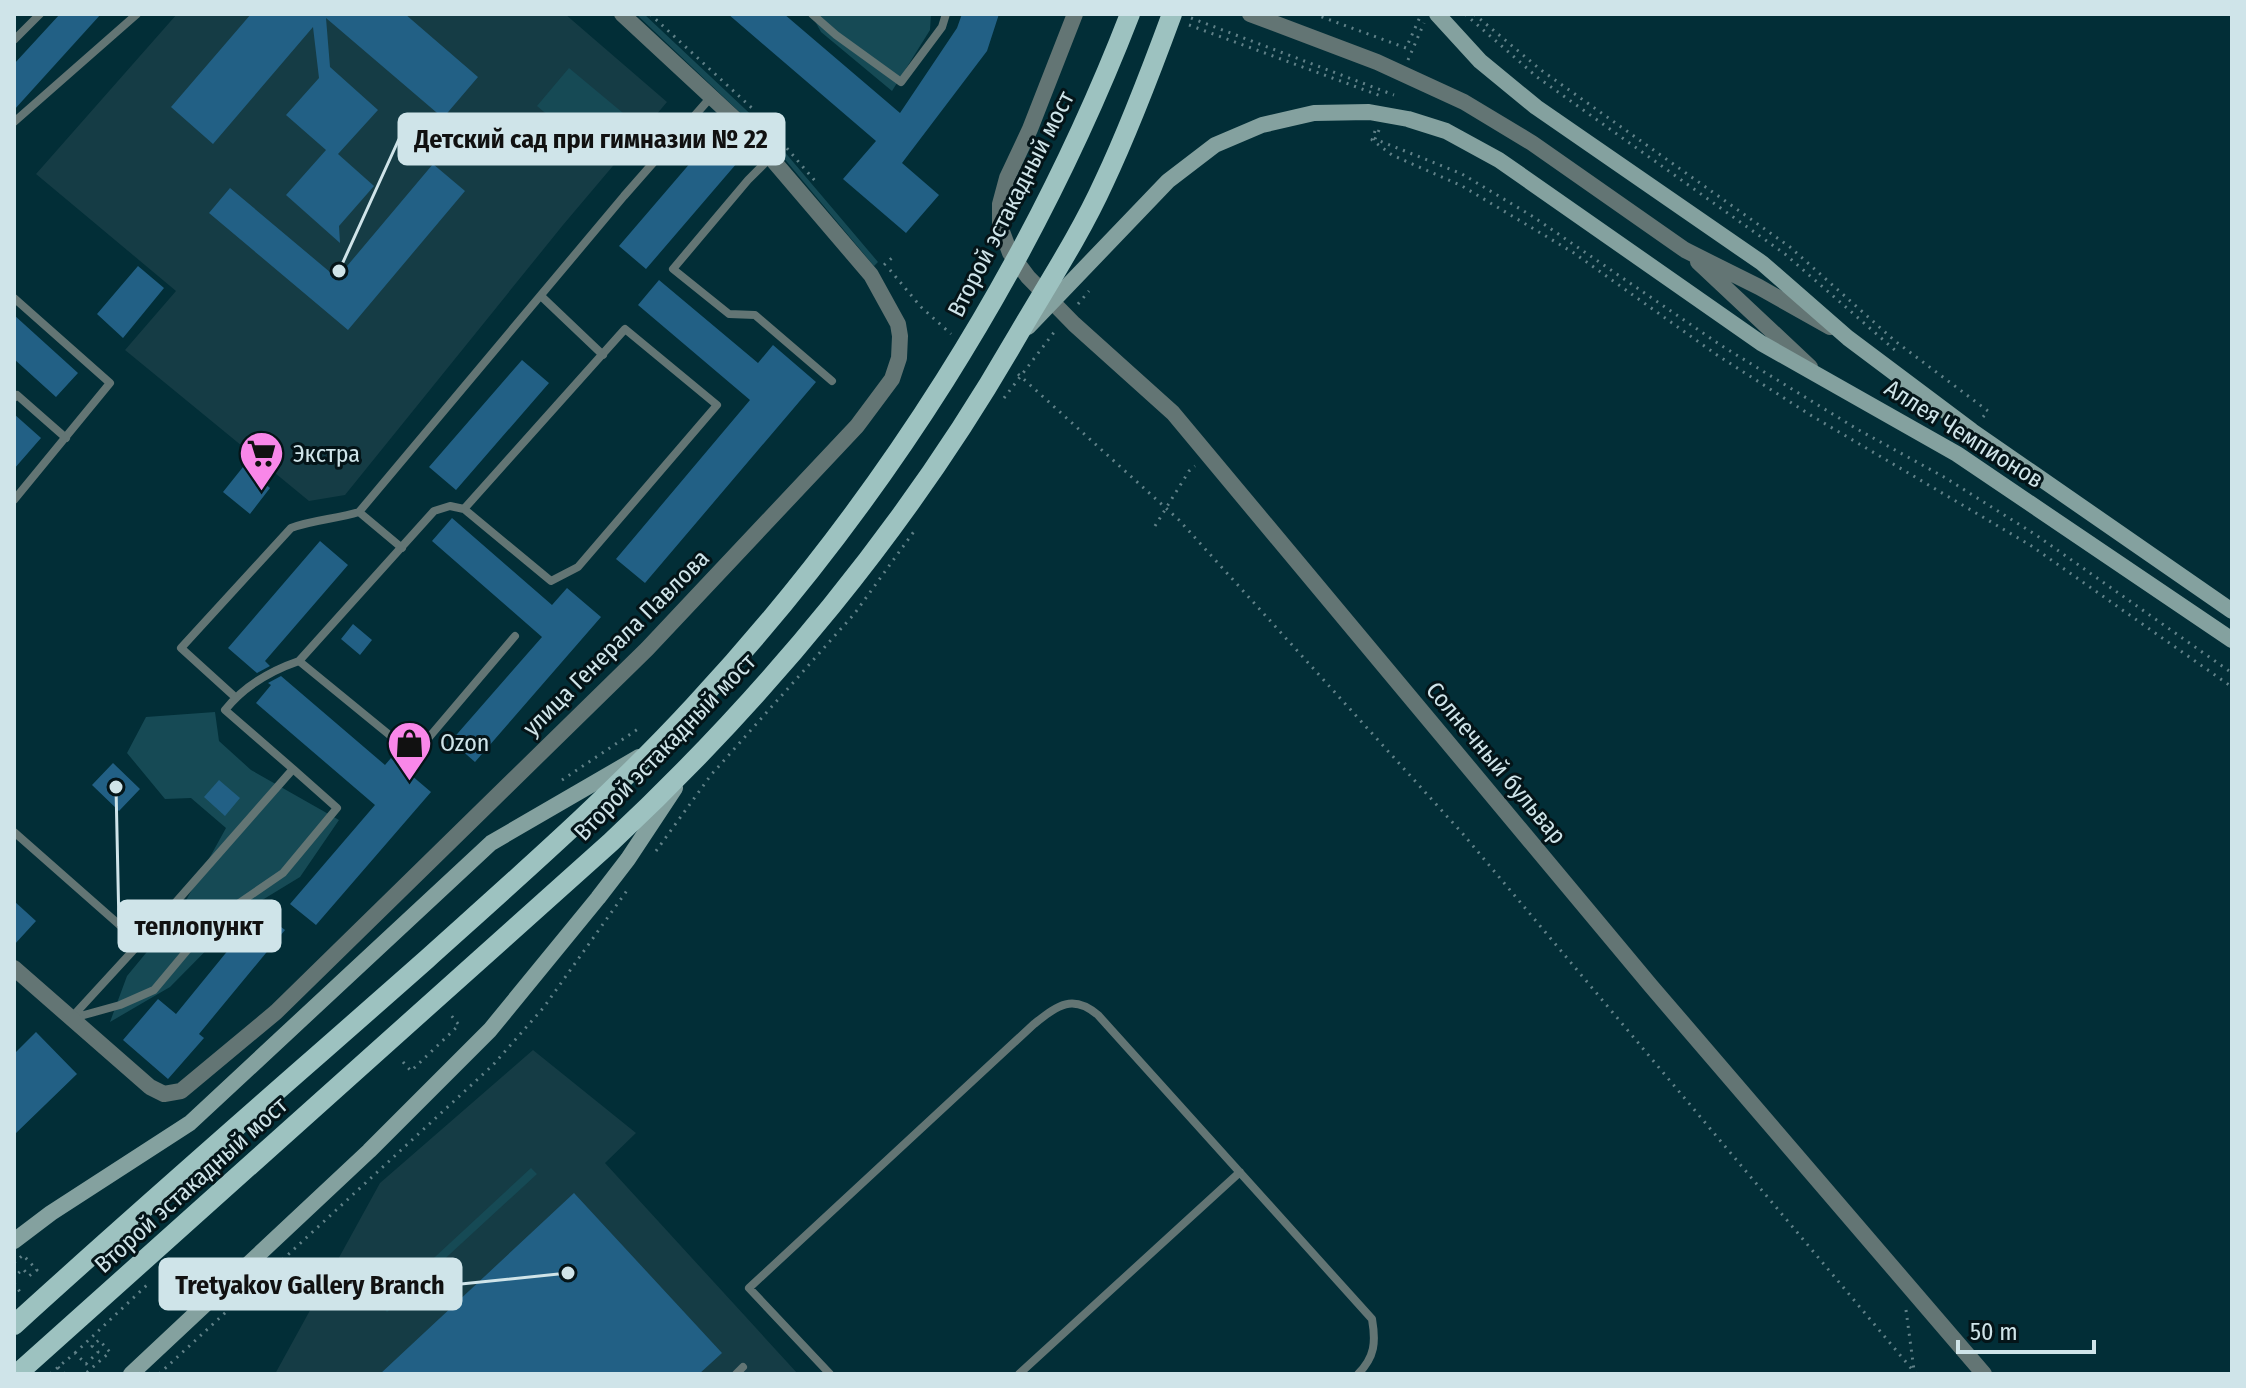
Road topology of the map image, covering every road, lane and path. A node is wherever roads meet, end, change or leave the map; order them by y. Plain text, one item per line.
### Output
1 (40, 14) edge
2 (137, 14) edge
3 (622, 14) edge
4 (812, 14) edge
5 (946, 14) edge
6 (1075, 14) edge
7 (1130, 14) edge
8 (1180, 14) edge
9 (1250, 14) edge
10 (1314, 14) edge
11 (1423, 14) edge
12 (1437, 14) edge
13 (1465, 14) edge
14 (1474, 14) edge
15 (1180, 19) edge
16 (14, 40) edge
17 (1394, 95) dead end
18 (711, 97) junction
19 (1389, 98) dead end
20 (14, 122) edge
21 (1385, 127) dead end
22 (771, 158) junction
23 (1685, 250) junction
24 (899, 282) dead end
25 (1094, 285) dead end
26 (541, 296) junction
27 (14, 298) edge
28 (1074, 309) dead end
29 (1064, 321) dead end
30 (956, 338) dead end
31 (1848, 338) junction
32 (1016, 340) junction
33 (1044, 345) dead end
34 (1898, 353) dead end
35 (603, 355) junction
36 (1012, 369) dead end
37 (1818, 374) junction
38 (832, 381) dead end
39 (14, 398) edge
40 (1980, 421) dead end
41 (66, 438) junction
42 (1208, 455) junction
43 (1944, 477) dead end
44 (14, 500) edge
45 (464, 509) junction
46 (1167, 509) junction
47 (359, 512) junction
48 (1155, 526) dead end
49 (402, 548) junction
50 (2232, 611) edge
51 (515, 636) dead end
52 (2232, 640) edge
53 (299, 661) junction
54 (2232, 673) edge
55 (2232, 687) edge
56 (235, 697) junction
57 (654, 748) junction
58 (688, 768) junction
59 (293, 769) junction
60 (14, 832) edge
61 (140, 943) junction
62 (14, 968) edge
63 (449, 1012) dead end
64 (72, 1018) junction
65 (403, 1062) dead end
66 (385, 1166) dead end
67 (1240, 1172) junction
68 (14, 1241) edge
69 (14, 1263) edge
70 (1900, 1274) junction
71 (14, 1277) edge
72 (14, 1283) edge
73 (14, 1297) edge
74 (14, 1325) edge
75 (743, 1367) dead end
76 (17, 1374) edge
77 (50, 1374) edge
78 (85, 1374) edge
79 (131, 1374) edge
80 (159, 1374) edge
81 (736, 1374) edge
82 (830, 1374) edge
83 (1019, 1374) edge
84 (1358, 1374) edge
85 (1915, 1374) edge
86 (1984, 1374) edge

1 - 16 lane
2 - 20 lane
3 - 18 street
4 - 5 lane
6 - 42 street, Солнечный бульвар
7 - 57 main road, Второй эстакадный мост
8 - 17 path
9 - 23 street, Аллея Чемпионов
10 - 11 path
12 - 31 main road
13 - 34 path
14 - 40 path
15 - 19 path
15 - 32 main road, Второй эстакадный мост
18 - 22 street
18 - 26 lane
21 - 55 path
22 - 38 lane
22 - 64 street, улица Генерала Павлова
23 - 31 street, Аллея Чемпионов
23 - 37 street, Аллея Чемпионов
24 - 30 path
25 - 28 path
26 - 35 lane
26 - 47 lane
27 - 41 lane
29 - 33 path
31 - 50 main road, Аллея Чемпионов
32 - 37 main road
32 - 58 main road, Второй эстакадный мост
35 - 45 lane
35 - 45 lane
36 - 46 path
37 - 52 main road, Аллея Чемпионов
39 - 41 lane
41 - 44 lane
42 - 46 path
42 - 70 street, Солнечный бульвар
43 - 54 path
45 - 49 lane
46 - 48 path
46 - 85 path
47 - 49 lane
47 - 56 lane
49 - 53 lane
51 - 53 lane
53 - 56 lane
56 - 59 lane
57 - 68 main road
57 - 74 main road, Второй эстакадный мост
58 - 76 main road, Второй эстакадный мост
58 - 79 main road
59 - 61 lane
59 - 64 lane
60 - 61 lane
61 - 64 lane
62 - 64 street, улица Генерала Павлова
63 - 65 path
66 - 80 path
67 - 82 lane
67 - 83 lane
67 - 84 lane
69 - 71 path
70 - 85 path
70 - 86 street, Солнечный бульвар
72 - 73 path
75 - 81 lane
77 - 78 path

